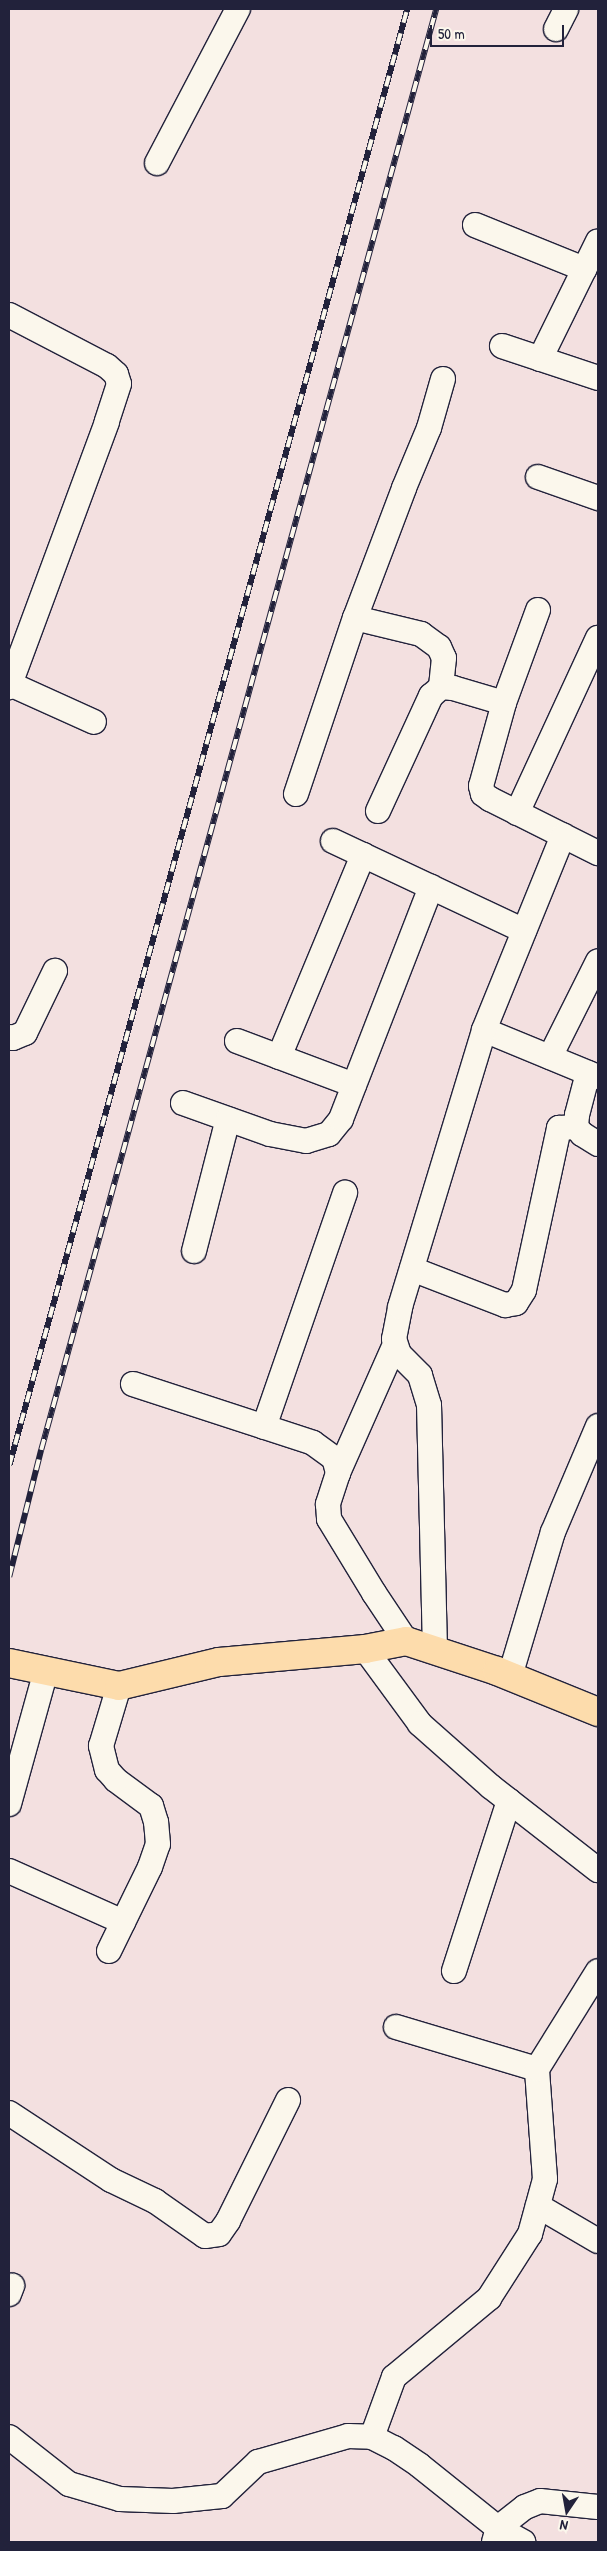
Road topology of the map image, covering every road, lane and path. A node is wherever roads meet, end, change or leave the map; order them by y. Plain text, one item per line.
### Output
1 (238, 9) edge
2 (157, 163) dead end
3 (475, 225) dead end
4 (598, 241) edge
5 (584, 269) junction
6 (9, 315) edge
7 (502, 346) dead end
8 (540, 359) junction
9 (598, 378) edge
10 (443, 379) dead end
11 (538, 477) dead end
12 (598, 498) edge
13 (538, 610) dead end
14 (356, 618) junction
15 (598, 638) edge
16 (9, 686) edge
17 (440, 687) junction
18 (504, 703) junction
19 (94, 722) dead end
20 (296, 794) dead end
21 (378, 811) dead end
22 (518, 813) junction
23 (563, 835) junction
24 (333, 841) dead end
25 (598, 853) edge
26 (363, 855) junction
27 (431, 888) junction
28 (524, 932) junction
29 (598, 961) edge
30 (55, 971) dead end
31 (484, 1030) junction
32 (9, 1037) edge
33 (238, 1041) dead end
34 (279, 1057) junction
35 (550, 1057) junction
36 (593, 1075) edge
37 (354, 1085) junction
38 (183, 1103) dead end
39 (228, 1119) junction
40 (576, 1128) junction
41 (598, 1144) edge
42 (345, 1193) dead end
43 (194, 1251) dead end
44 (412, 1269) junction
45 (395, 1347) junction
46 (133, 1384) dead end
47 (598, 1426) edge
48 (264, 1427) junction
49 (338, 1473) junction
50 (406, 1641) junction
51 (365, 1649) junction
52 (435, 1650) junction
53 (9, 1662) edge
54 (46, 1671) junction
55 (510, 1676) junction
56 (119, 1686) junction
57 (598, 1712) edge
58 (509, 1801) junction
59 (9, 1804) edge
60 (598, 1870) edge
61 (9, 1871) edge
62 (123, 1922) junction
63 (109, 1951) dead end
64 (454, 1971) dead end
65 (598, 1972) edge
66 (396, 2027) dead end
67 (536, 2069) junction
68 (288, 2100) dead end
69 (9, 2113) edge
70 (538, 2206) junction
71 (598, 2241) edge
72 (9, 2437) edge
73 (372, 2437) junction
74 (598, 2507) edge
75 (496, 2535) edge
76 (523, 2542) edge

1 - 2 street
3 - 5 street
4 - 5 street
5 - 8 street
6 - 16 street
7 - 8 street
8 - 9 street
10 - 14 street
11 - 12 street
13 - 18 street
14 - 17 street
14 - 20 street
15 - 22 street
16 - 19 street
17 - 18 street
17 - 21 street
18 - 22 street
22 - 23 street
23 - 25 street
23 - 28 street
24 - 26 street
26 - 27 street
26 - 34 street
27 - 28 street
27 - 37 street
28 - 31 street
29 - 35 street
30 - 32 street
31 - 35 street
31 - 44 street
33 - 34 street
34 - 37 street
35 - 36 street
36 - 40 street
37 - 39 street
38 - 39 street
39 - 43 street
40 - 41 street
40 - 44 street
42 - 48 street
44 - 45 street
45 - 49 street
45 - 52 street
46 - 48 street
47 - 55 street
48 - 49 street
49 - 50 street
50 - 51 main road
50 - 52 main road
51 - 56 main road
51 - 58 street
52 - 55 main road
53 - 54 main road
54 - 56 main road
54 - 59 street
55 - 57 main road
56 - 62 street
58 - 60 street
58 - 64 street
61 - 62 street
62 - 63 street
65 - 67 street
66 - 67 street
67 - 70 street
68 - 69 street
70 - 71 street
70 - 73 street
72 - 73 street
73 - 75 street
74 - 75 street
75 - 76 street

